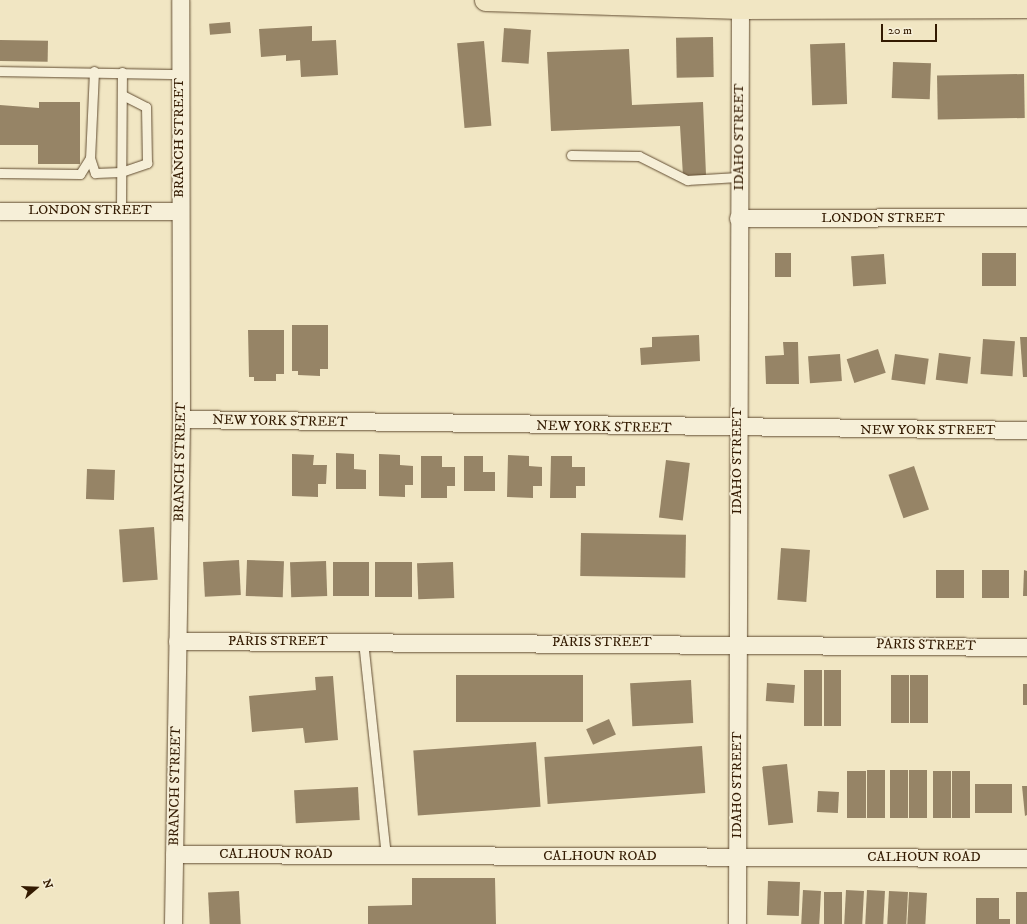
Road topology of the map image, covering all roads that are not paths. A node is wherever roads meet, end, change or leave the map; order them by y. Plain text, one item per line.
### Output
1 (180, 0) edge
2 (486, 0) edge
3 (737, 4) edge
4 (954, 4) edge
5 (1027, 7) edge
6 (0, 70) edge
7 (94, 71) junction
8 (122, 72) junction
9 (180, 74) junction
10 (122, 95) junction
11 (571, 155) dead end
12 (90, 158) junction
13 (121, 172) junction
14 (0, 173) edge
15 (738, 177) junction
16 (121, 209) junction
17 (0, 211) edge
18 (179, 211) junction
19 (1027, 217) edge
20 (738, 218) junction
21 (181, 419) junction
22 (737, 429) junction
23 (1027, 430) edge
24 (177, 641) junction
25 (363, 641) junction
26 (738, 642) junction
27 (1027, 647) edge
28 (174, 854) junction
29 (386, 855) junction
30 (737, 857) junction
31 (1027, 858) edge
32 (173, 924) edge
33 (737, 924) edge

1 - 9 street, BRANCH STREET
2 - 3 main road
3 - 4 main road
3 - 15 street, IDAHO STREET
4 - 5 main road
6 - 7 lane
7 - 8 lane
7 - 12 lane
8 - 9 lane
8 - 10 lane
9 - 18 street, BRANCH STREET
10 - 13 lane
10 - 13 lane
11 - 15 lane
12 - 13 lane
12 - 14 lane
13 - 16 lane
15 - 20 street, IDAHO STREET
16 - 17 street, LONDON STREET
16 - 18 street, LONDON STREET
18 - 21 street, BRANCH STREET
19 - 20 street, LONDON STREET
20 - 22 street, IDAHO STREET
21 - 22 street, NEW YORK STREET
21 - 24 street, BRANCH STREET
22 - 23 street, NEW YORK STREET
22 - 26 street, IDAHO STREET
24 - 25 street, PARIS STREET
24 - 28 street, BRANCH STREET
25 - 26 street, PARIS STREET
25 - 29 lane
26 - 27 street, PARIS STREET
26 - 30 street, IDAHO STREET
28 - 29 street, CALHOUN ROAD
28 - 32 street, BRANCH STREET
29 - 30 street, CALHOUN ROAD
30 - 31 street, CALHOUN ROAD
30 - 33 street, IDAHO STREET

